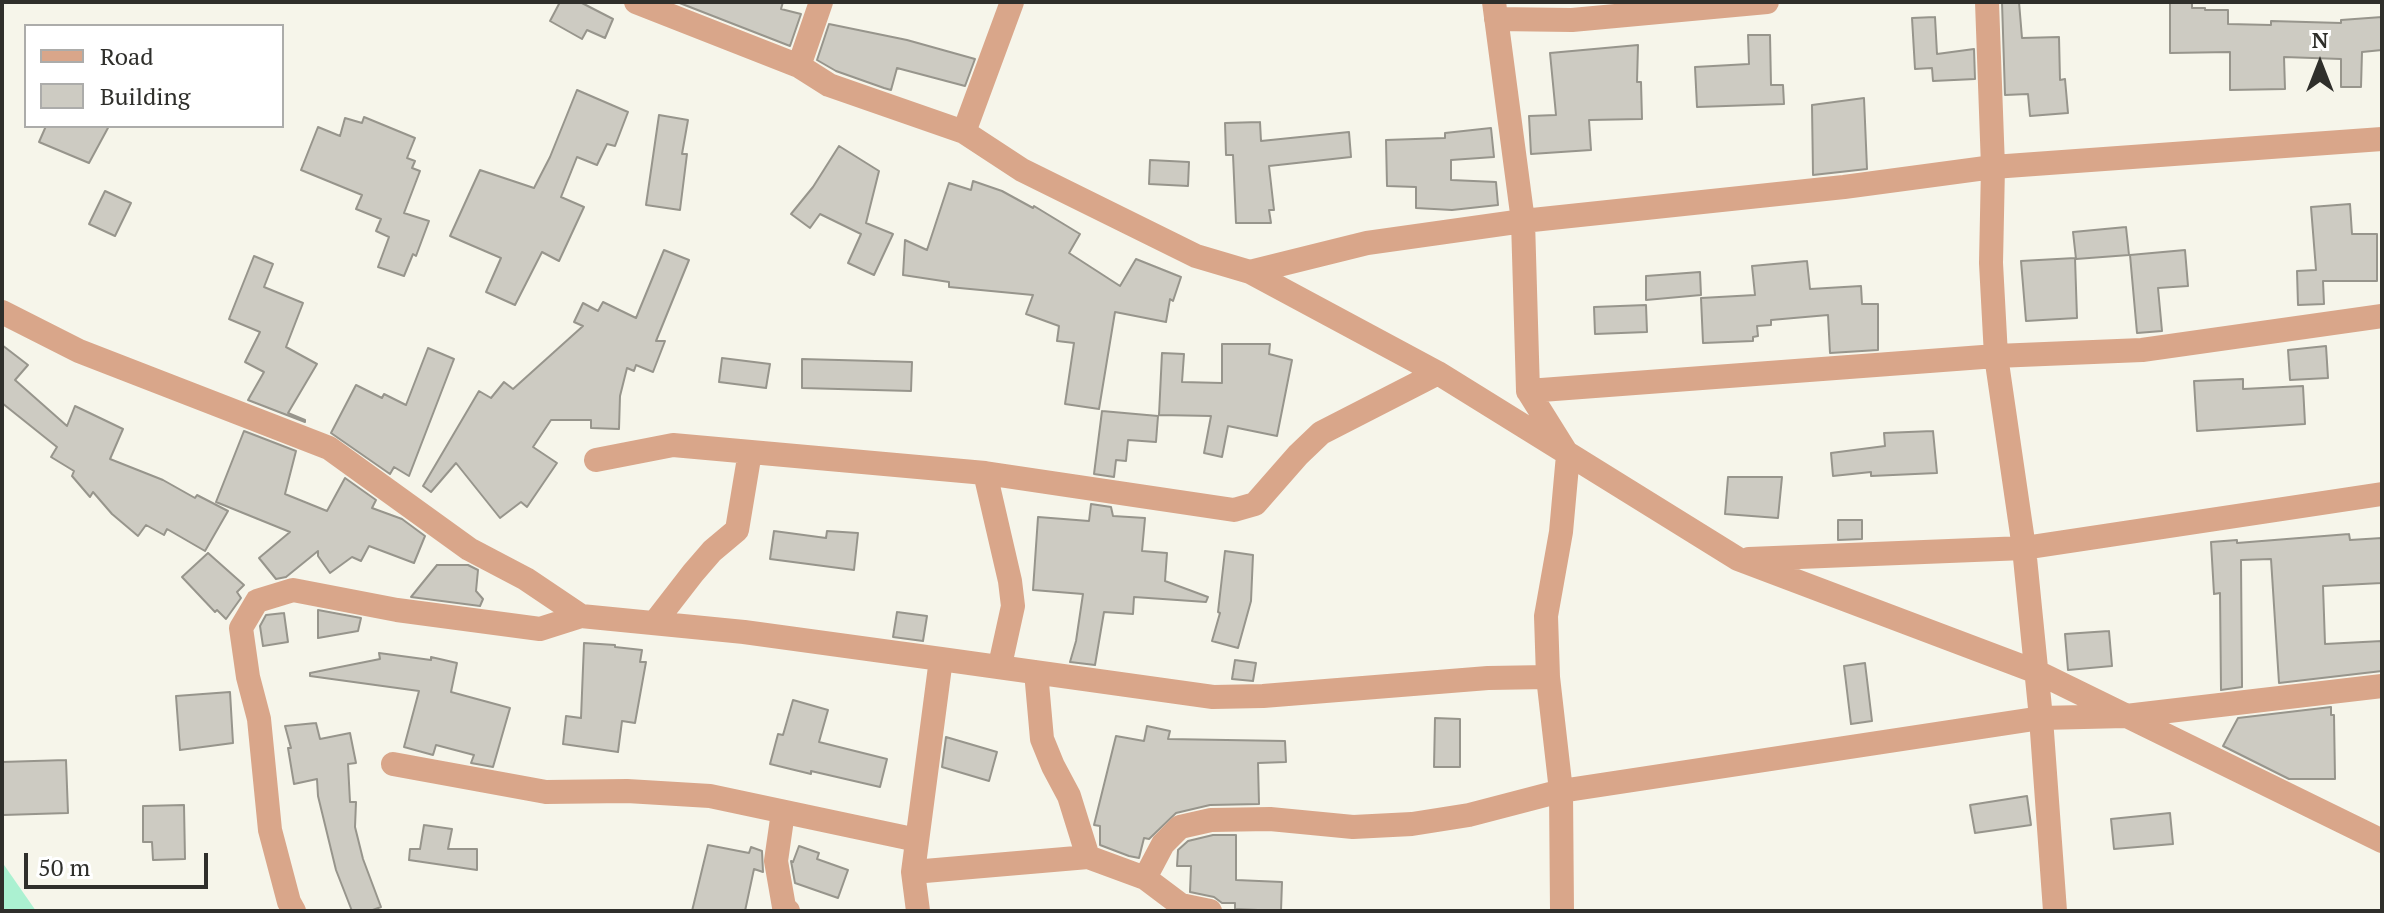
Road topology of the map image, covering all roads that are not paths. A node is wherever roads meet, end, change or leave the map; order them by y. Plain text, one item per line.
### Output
1 (636, 2) edge
2 (821, 2) edge
3 (1012, 2) edge
4 (1767, 2) edge
5 (1987, 2) edge
6 (1495, 10) edge
7 (799, 66) junction
8 (964, 132) junction
9 (2382, 139) edge
10 (1993, 167) junction
11 (1523, 221) junction
12 (1250, 272) junction
13 (2, 312) edge
14 (2382, 316) edge
15 (1996, 356) junction
16 (1438, 373) junction
17 (1528, 391) junction
18 (750, 452) junction
19 (1568, 455) junction
20 (596, 460) dead end
21 (985, 473) junction
22 (2382, 494) edge
23 (2024, 548) junction
24 (1738, 559) junction
25 (581, 616) junction
26 (655, 622) junction
27 (941, 659) junction
28 (1000, 665) junction
29 (1036, 672) junction
30 (2037, 672) junction
31 (1548, 677) junction
32 (2382, 686) edge
33 (2126, 716) junction
34 (2041, 718) junction
35 (393, 764) dead end
36 (1561, 791) junction
37 (783, 812) junction
38 (917, 840) junction
39 (2382, 841) edge
40 (1088, 857) junction
41 (913, 872) junction
42 (1145, 878) junction
43 (294, 911) edge
44 (788, 911) edge
45 (918, 911) edge
46 (1210, 911) edge
47 (1562, 911) edge
48 (2055, 911) edge

1 - 7 street
2 - 7 street
3 - 8 street
4 - 6 street
5 - 10 street
6 - 11 street
7 - 8 street
8 - 12 street
9 - 10 street
10 - 11 street
10 - 15 street
11 - 12 street
11 - 17 street
12 - 16 street
13 - 25 street
14 - 15 street
15 - 17 street
15 - 23 street
16 - 19 street
16 - 21 street
17 - 19 street
18 - 20 street
18 - 21 street
18 - 26 street
19 - 24 street
19 - 31 street
21 - 28 street
22 - 23 street
23 - 24 street
23 - 30 street
24 - 30 street
25 - 26 street
25 - 43 street
26 - 27 street
27 - 28 street
27 - 38 street
28 - 29 street
29 - 31 street
29 - 40 street
30 - 33 street
30 - 34 street
31 - 36 street
32 - 33 street
33 - 34 street
33 - 39 street
34 - 36 street
34 - 48 street
35 - 37 street
36 - 42 street
36 - 47 street
37 - 38 street
37 - 44 street
38 - 41 street
40 - 41 street
40 - 42 street
41 - 45 street
42 - 46 street

